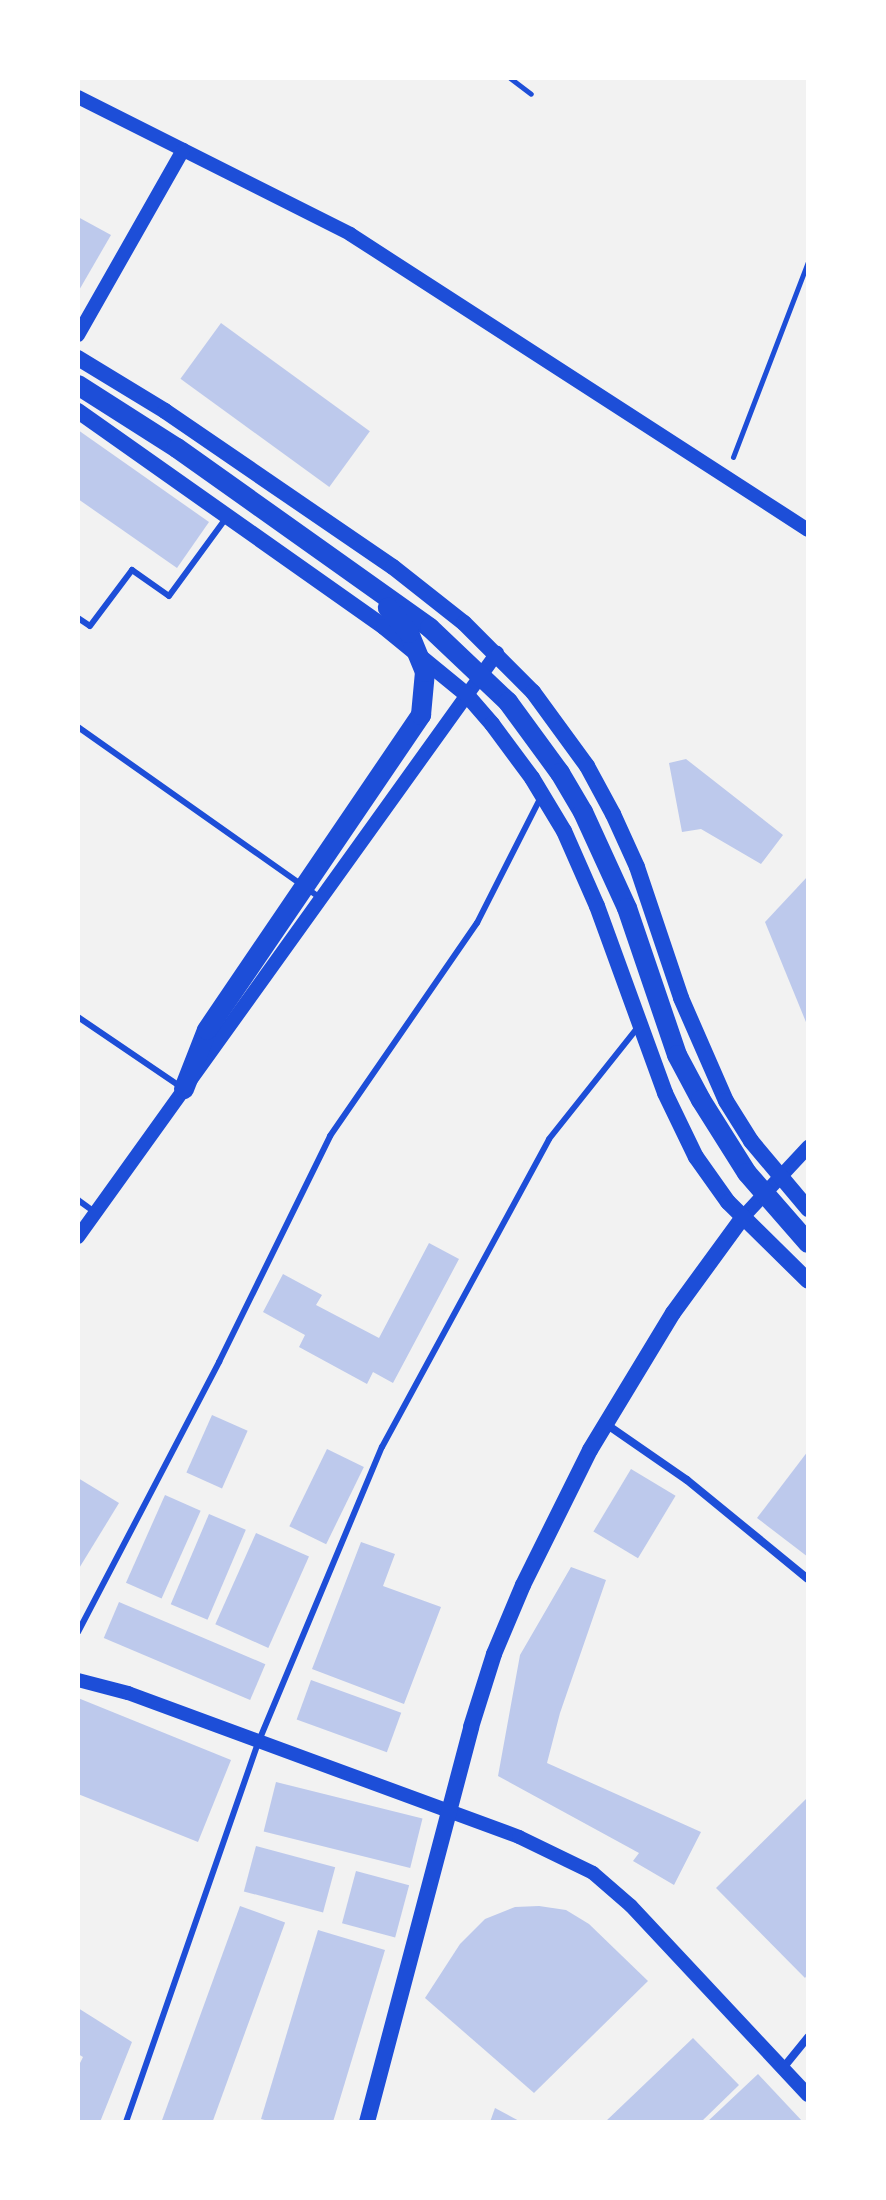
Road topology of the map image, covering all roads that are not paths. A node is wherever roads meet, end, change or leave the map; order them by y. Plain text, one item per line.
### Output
1 (78, 97) edge
2 (183, 150) junction
3 (78, 335) edge
4 (78, 358) edge
5 (78, 385) edge
6 (78, 411) edge
7 (229, 515) junction
8 (808, 530) edge
9 (358, 576) junction
10 (78, 618) edge
11 (497, 653) junction
12 (466, 694) junction
13 (78, 727) edge
14 (543, 794) junction
15 (320, 898) junction
16 (78, 1017) edge
17 (638, 1027) junction
18 (184, 1089) junction
19 (808, 1147) edge
20 (780, 1177) junction
21 (78, 1200) edge
22 (808, 1209) edge
23 (96, 1213) junction
24 (743, 1217) junction
25 (78, 1237) edge
26 (808, 1243) edge
27 (808, 1281) edge
28 (606, 1424) junction
29 (808, 1579) edge
30 (78, 1632) edge
31 (78, 1680) edge
32 (258, 1743) junction
33 (451, 1815) junction
34 (808, 2037) edge
35 (783, 2068) junction
36 (808, 2095) edge
37 (126, 2122) edge
38 (367, 2122) edge

1 - 2 street
2 - 3 street
2 - 8 street
4 - 11 main road
5 - 9 main road
6 - 7 main road
7 - 10 lane
7 - 12 main road
9 - 18 main road
9 - 26 main road
11 - 12 street
11 - 20 main road
12 - 14 main road
12 - 15 street
13 - 15 lane
14 - 17 main road
14 - 30 lane
15 - 18 street
16 - 18 lane
17 - 24 main road
17 - 32 lane
18 - 23 street
19 - 20 street
20 - 22 main road
20 - 24 street
21 - 23 lane
23 - 25 street
24 - 27 main road
24 - 28 main road
28 - 29 street
28 - 33 main road
31 - 32 street
32 - 33 street
32 - 37 lane
33 - 35 street
33 - 38 main road
34 - 35 street
35 - 36 street

